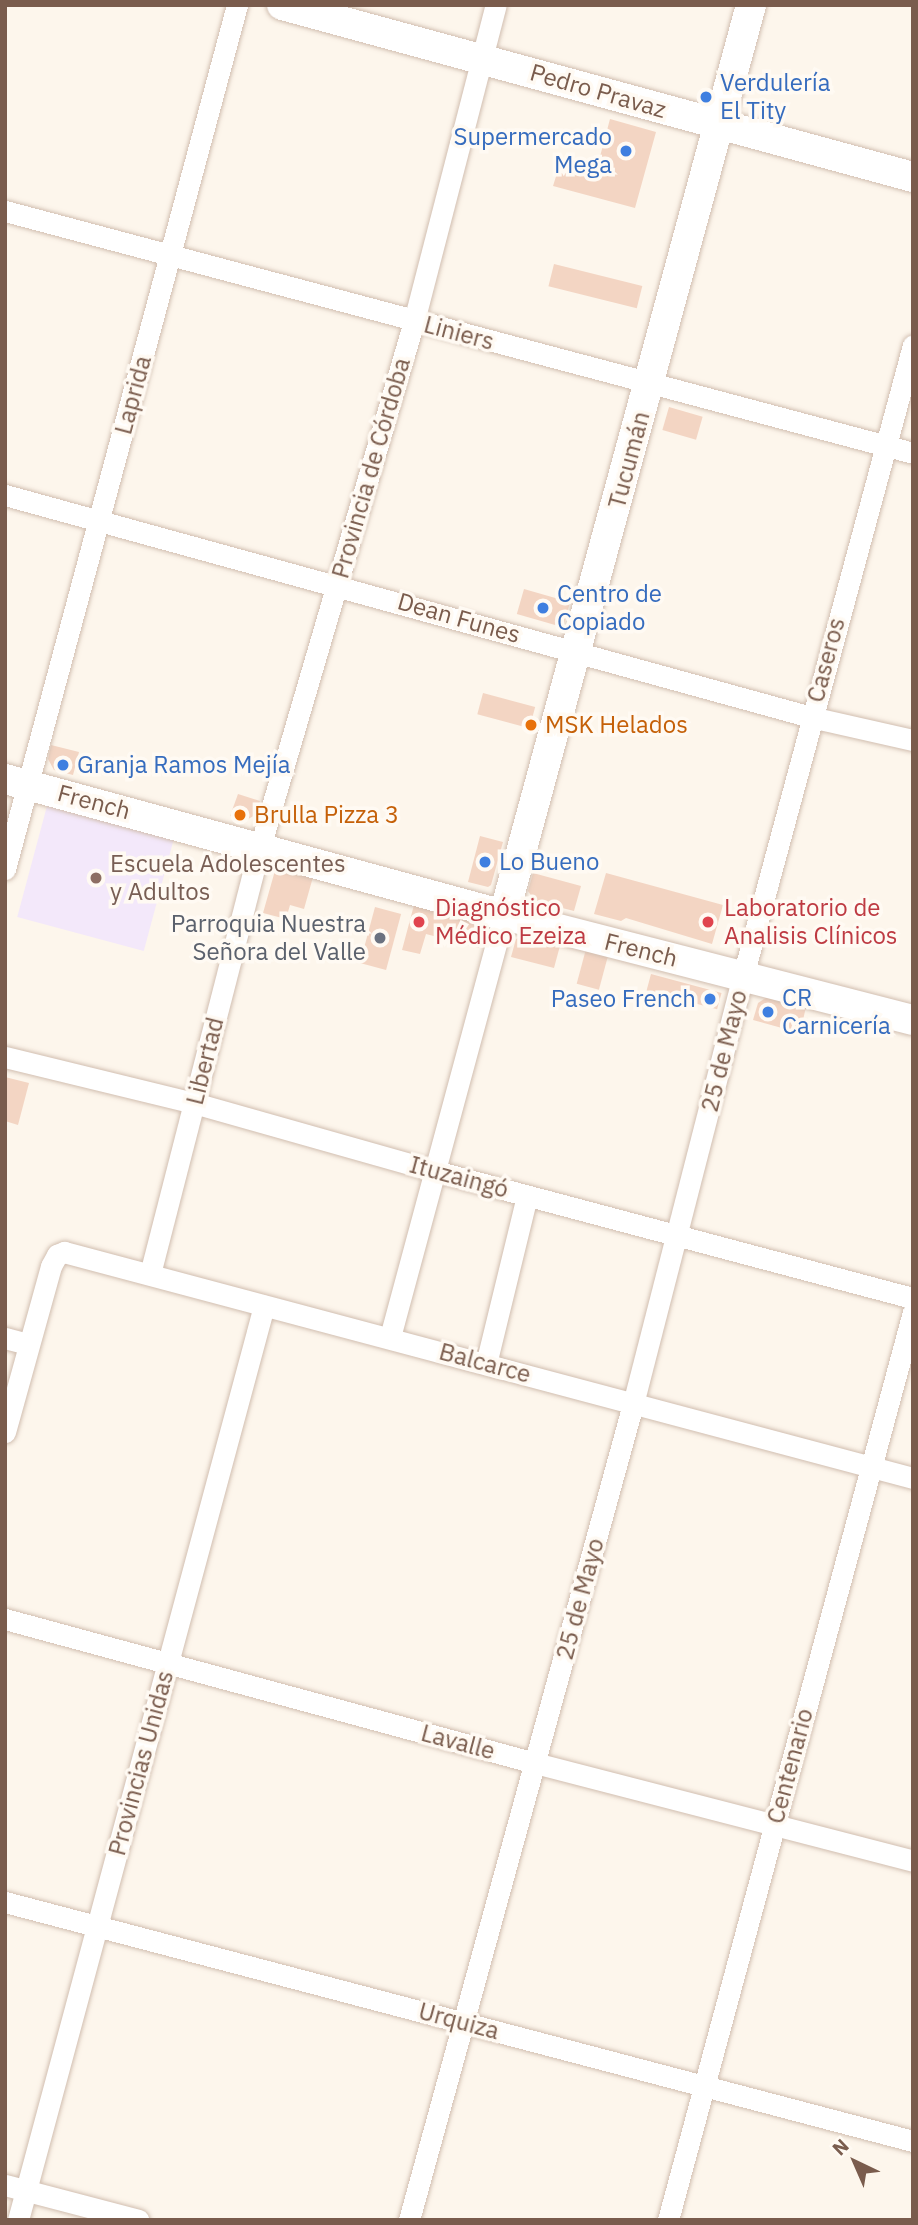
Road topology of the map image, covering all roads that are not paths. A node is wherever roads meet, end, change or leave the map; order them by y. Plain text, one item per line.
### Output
1 (237, 5) edge
2 (282, 5) edge
3 (496, 5) edge
4 (751, 5) edge
5 (482, 58) junction
6 (719, 125) junction
7 (913, 177) edge
8 (5, 211) edge
9 (170, 257) junction
10 (415, 321) junction
11 (913, 345) edge
12 (649, 383) junction
13 (885, 446) junction
14 (913, 453) edge
15 (5, 495) edge
16 (99, 520) junction
17 (337, 584) junction
18 (578, 652) junction
19 (811, 717) junction
20 (913, 740) edge
21 (16, 781) edge
22 (260, 848) junction
23 (5, 869) edge
24 (504, 915) junction
25 (743, 976) junction
26 (913, 1020) edge
27 (5, 1057) edge
28 (194, 1103) junction
29 (435, 1171) junction
30 (527, 1196) junction
31 (678, 1236) junction
32 (150, 1274) junction
33 (913, 1298) edge
34 (264, 1306) junction
35 (913, 1312) edge
36 (390, 1337) junction
37 (5, 1338) edge
38 (28, 1344) junction
39 (486, 1364) junction
40 (633, 1404) junction
41 (5, 1432) edge
42 (871, 1467) junction
43 (913, 1478) edge
44 (5, 1619) edge
45 (168, 1662) junction
46 (535, 1763) junction
47 (775, 1825) junction
48 (913, 1861) edge
49 (5, 1902) edge
50 (96, 1927) junction
51 (463, 2021) junction
52 (702, 2086) junction
53 (913, 2141) edge
54 (15, 2188) edge
55 (18, 2220) edge
56 (138, 2220) edge
57 (409, 2220) edge
58 (668, 2220) edge

1 - 9 street, Laprida
2 - 5 street, Pedro Pravaz
3 - 5 street, Provincia de Córdoba
4 - 6 street, Tucumán
5 - 6 street, Pedro Pravaz
5 - 10 street, Provincia de Córdoba
6 - 7 street, Pedro Pravaz
6 - 12 street, Tucumán
8 - 9 street, Liniers
9 - 10 street, Liniers
9 - 16 street, Laprida
10 - 12 street, Liniers
10 - 17 street, Provincia de Córdoba
11 - 13 street, Caseros
12 - 13 street, Liniers
12 - 18 street, Tucumán
13 - 14 street, Liniers
13 - 19 street, Caseros
15 - 16 street, Dean Funes
16 - 17 street, Dean Funes
16 - 21 street, Laprida
17 - 18 street, Dean Funes
17 - 22 street, Provincia de Córdoba
18 - 19 street, Dean Funes
18 - 24 street, Tucumán
19 - 20 street, Dean Funes
19 - 25 street, Caseros
21 - 22 street, French
21 - 23 street, Laprida
22 - 24 street, French
22 - 28 street, Libertad
24 - 25 street, French
24 - 29 street
25 - 26 street, French
25 - 31 street, 25 de Mayo
27 - 28 street, Ituzaingó
28 - 29 street, Ituzaingó
28 - 32 street, Libertad
29 - 30 street, Ituzaingó
29 - 36 street
30 - 31 street, Ituzaingó
30 - 39 street
31 - 33 street, Ituzaingó
31 - 40 street, 25 de Mayo
32 - 34 street, Balcarce
32 - 38 street, Balcarce
34 - 36 street, Balcarce
34 - 45 street, Provincias Unidas
35 - 42 street, Centenario
36 - 39 street, Balcarce
37 - 38 street
38 - 41 street
39 - 40 street, Balcarce
40 - 42 street, Balcarce
40 - 46 street, 25 de Mayo
42 - 43 street, Balcarce
42 - 47 street, Centenario
44 - 45 street, Lavalle
45 - 46 street, Lavalle
45 - 50 street, Provincias Unidas
46 - 47 street, Lavalle
46 - 51 street, 25 de Mayo
47 - 48 street, Lavalle
47 - 52 street, Centenario
49 - 50 street, Urquiza
50 - 51 street, Urquiza
50 - 54 street, Provincias Unidas
51 - 52 street, Urquiza
51 - 57 street, 25 de Mayo
52 - 53 street, Urquiza
52 - 58 street, Centenario
54 - 55 street, Provincias Unidas
54 - 56 street

